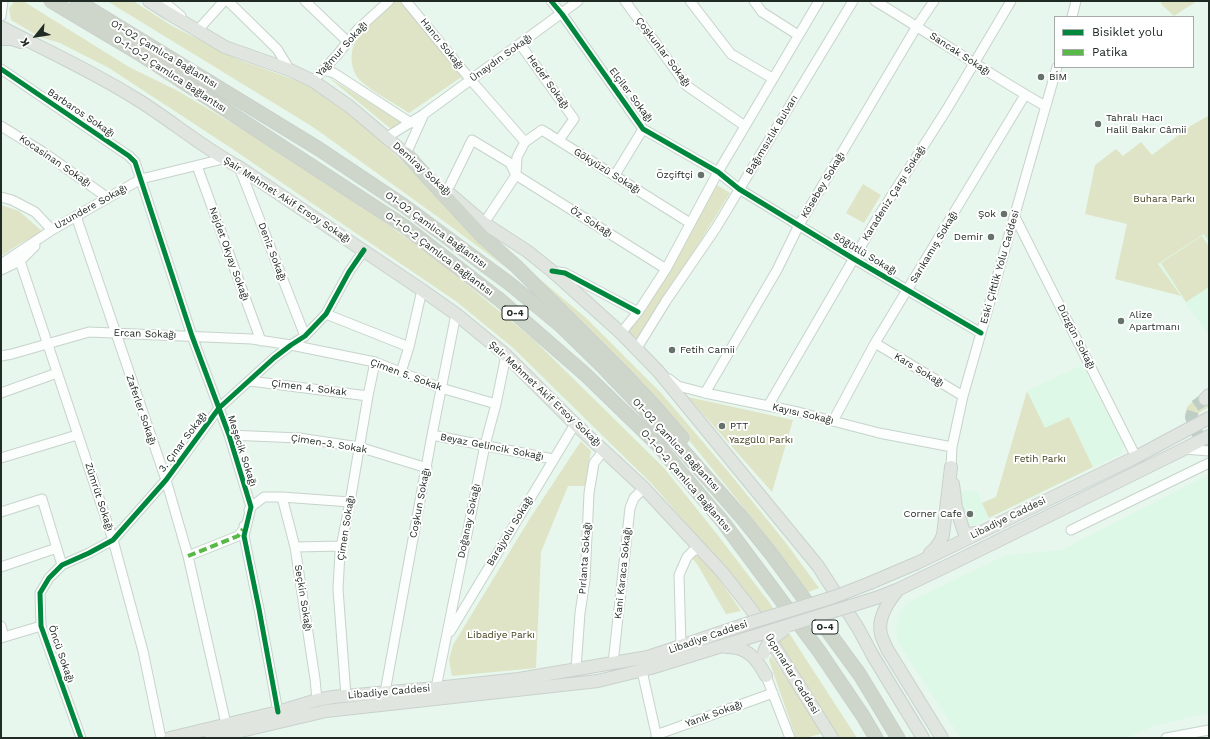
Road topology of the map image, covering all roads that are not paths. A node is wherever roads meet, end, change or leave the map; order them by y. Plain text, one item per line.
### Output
1 (2, 1) edge
2 (51, 1) edge
3 (77, 1) edge
4 (149, 1) edge
5 (163, 1) edge
6 (224, 1) edge
7 (228, 1) edge
8 (305, 1) edge
9 (406, 1) edge
10 (551, 1) edge
11 (578, 1) edge
12 (625, 1) edge
13 (690, 1) edge
14 (754, 1) edge
15 (819, 1) edge
16 (853, 1) edge
17 (875, 1) edge
18 (934, 1) edge
19 (1011, 1) edge
20 (1076, 1) edge
21 (383, 3) edge
22 (562, 14) junction
23 (1, 16) edge
24 (1072, 16) edge
25 (1, 26) edge
26 (917, 26) junction
27 (1, 30) edge
28 (197, 30) junction
29 (798, 35) junction
30 (1, 39) edge
31 (348, 42) junction
32 (520, 44) junction
33 (43, 50) junction
34 (974, 63) junction
35 (1057, 68) edge
36 (1, 69) edge
37 (290, 70) junction
38 (323, 70) junction
39 (772, 78) junction
40 (470, 79) junction
41 (313, 81) junction
42 (1025, 95) junction
43 (1045, 106) junction
44 (424, 114) junction
45 (410, 123) junction
46 (1, 126) edge
47 (745, 126) junction
48 (643, 129) junction
49 (387, 137) junction
50 (559, 140) junction
51 (525, 142) junction
52 (406, 154) junction
53 (223, 159) junction
54 (197, 166) junction
55 (239, 167) junction
56 (718, 172) junction
57 (516, 175) junction
58 (615, 175) junction
59 (141, 179) junction
60 (739, 189) junction
61 (447, 191) junction
62 (1, 197) edge
63 (108, 198) junction
64 (76, 216) junction
65 (1015, 217) junction
66 (690, 223) junction
67 (484, 224) junction
68 (800, 225) junction
69 (52, 230) junction
70 (364, 250) junction
71 (854, 258) junction
72 (20, 260) junction
73 (1, 264) edge
74 (666, 269) junction
75 (1, 270) edge
76 (552, 271) junction
77 (422, 290) junction
78 (908, 290) junction
79 (638, 312) junction
80 (326, 314) junction
81 (456, 314) junction
82 (621, 332) junction
83 (115, 333) junction
84 (981, 333) junction
85 (192, 336) junction
86 (305, 336) junction
87 (261, 341) junction
88 (48, 343) junction
89 (875, 343) junction
90 (291, 345) junction
91 (409, 346) junction
92 (637, 348) junction
93 (506, 355) junction
94 (1, 356) edge
95 (375, 362) junction
96 (658, 370) junction
97 (401, 372) junction
98 (58, 373) junction
99 (250, 381) junction
100 (441, 388) junction
101 (1, 393) edge
102 (705, 393) junction
103 (368, 396) junction
104 (963, 396) junction
105 (496, 404) junction
106 (768, 406) junction
107 (219, 408) junction
108 (1209, 418) edge
109 (833, 421) junction
110 (575, 424) junction
111 (77, 435) junction
112 (228, 435) junction
113 (432, 435) junction
114 (1209, 436) edge
115 (485, 445) junction
116 (359, 447) junction
117 (952, 447) junction
118 (1184, 449) junction
119 (604, 450) junction
120 (1209, 450) edge
121 (1136, 457) junction
122 (1, 458) edge
123 (553, 459) junction
124 (1209, 463) edge
125 (951, 467) junction
126 (426, 468) junction
127 (166, 480) junction
128 (644, 488) junction
129 (282, 497) junction
130 (350, 502) junction
131 (251, 507) junction
132 (945, 508) junction
133 (1, 512) edge
134 (744, 520) junction
135 (1071, 530) dead end
136 (112, 540) junction
137 (342, 546) junction
138 (295, 547) junction
139 (962, 547) junction
140 (57, 548) junction
141 (700, 549) junction
142 (188, 556) junction
143 (917, 563) junction
144 (62, 565) junction
145 (1, 567) edge
146 (899, 589) junction
147 (751, 609) joint
148 (793, 624) junction
149 (1, 626) edge
150 (41, 626) junction
151 (3, 638) edge
152 (446, 638) junction
153 (681, 646) junction
154 (717, 648) junction
155 (613, 663) junction
156 (576, 669) junction
157 (642, 671) junction
158 (766, 676) junction
159 (436, 688) junction
160 (385, 692) junction
161 (773, 693) junction
162 (346, 696) junction
163 (317, 700) junction
164 (278, 712) junction
165 (226, 724) junction
166 (1209, 730) edge
167 (657, 737) edge
168 (829, 737) edge
169 (81, 738) edge
170 (161, 738) edge
171 (170, 738) edge
172 (211, 738) edge
173 (790, 738) edge
174 (876, 738) edge
175 (898, 738) edge
176 (923, 738) edge
177 (942, 738) edge
178 (1166, 738) edge

1 - 23 street
2 - 174 highway, O-1-O-2 Çamlıca Bağlantısı / O-4
3 - 134 highway, O1-O2 Çamlıca Bağlantısı / O-4
4 - 28 main road, Demiray Sokağı
5 - 28 street
6 - 28 street
7 - 37 street
8 - 31 street
9 - 40 street, Hancı Sokağı
10 - 22 street, Elçiler Sokağı
11 - 22 street, Ünaydın Sokağı
12 - 47 street, Çoşkunlar Sokağı
13 - 39 street
14 - 29 street
15 - 29 street
16 - 60 street, Bağımsızlık Bulvarı
17 - 26 street, Sancak Sokağı
18 - 26 street, Kösebey Sokağı
19 - 34 street, Karadeniz Çarşı Sokağı
20 - 24 street
21 - 31 street, Yağmur Sokağı
22 - 32 street, Ünaydın Sokağı
22 - 48 street, Elçiler Sokağı
25 - 27 main road
25 - 33 main road, Şair Mehmet Akif Ersoy Sokağı
26 - 34 street, Sancak Sokağı
26 - 68 street, Kösebey Sokağı
28 - 37 main road, Demiray Sokağı
29 - 39 street
30 - 33 main road
31 - 38 street, Yağmur Sokağı
32 - 40 street, Ünaydın Sokağı
32 - 50 street, Hedef Sokağı
33 - 53 main road, Şair Mehmet Akif Ersoy Sokağı
34 - 42 street, Sancak Sokağı
34 - 71 street, Karadeniz Çarşı Sokağı
35 - 43 street, Eski Çiftlik Yolu Caddesi
36 - 59 street, Barbaros Sokağı
37 - 41 main road, Demiray Sokağı
38 - 41 street, Yağmur Sokağı
38 - 45 street
39 - 47 street
40 - 44 street, Ünaydın Sokağı
40 - 51 street, Hancı Sokağı
41 - 49 main road, Demiray Sokağı
42 - 43 street, Sancak Sokağı
42 - 78 street, Sarıkamış Sokağı
43 - 65 street, Eski Çiftlik Yolu Caddesi
44 - 45 street, Ünaydın Sokağı
44 - 52 street, Ünaydın Sokağı
45 - 49 street, Ünaydın Sokağı
46 - 63 street, Kocasinan Sokağı
47 - 56 street
48 - 56 street, Elçiler Sokağı
48 - 58 street
49 - 52 main road, Demiray Sokağı
50 - 51 street, Gökyüzü Sokağı
50 - 58 street, Gökyüzü Sokağı
51 - 57 street
52 - 61 main road, Demiray Sokağı
52 - 134 highway
53 - 54 street, Uzundere Sokağı
53 - 55 main road, Şair Mehmet Akif Ersoy Sokağı
54 - 59 street, Uzundere Sokağı
54 - 87 street, Nejdet Okyay Sokağı
55 - 70 main road, Şair Mehmet Akif Ersoy Sokağı
55 - 86 street, Deniz Sokağı
56 - 60 street, Elçiler Sokağı
56 - 66 street
57 - 61 street
57 - 67 street
57 - 74 street, Öz Sokağı
58 - 66 street, Gökyüzü Sokağı
59 - 63 street, Uzundere Sokağı
59 - 85 street, Meşecik Sokağı
60 - 68 street, Söğütlü Sokağı
60 - 92 street, Bağımsızlık Bulvarı
61 - 67 main road, Demiray Sokağı
62 - 69 street
63 - 64 street, Uzundere Sokağı
64 - 69 street, Uzundere Sokağı
64 - 83 street, Zaferler Sokağı
65 - 84 street, Eski Çiftlik Yolu Caddesi
65 - 121 street, Düzgün Sokağı
66 - 74 street
67 - 76 main road, Demiray Sokağı
68 - 71 street, Söğütlü Sokağı
68 - 102 street, Kösebey Sokağı
69 - 72 street, Uzundere Sokağı
69 - 73 street, Uzundere Sokağı
70 - 77 main road, Şair Mehmet Akif Ersoy Sokağı
70 - 80 street, 3. Çınar Sokağı
71 - 78 street, Söğütlü Sokağı
71 - 106 street, Karadeniz Çarşı Sokağı
72 - 75 street, Uzundere Sokağı
72 - 88 street, Zümrüt Sokağı
74 - 79 street
76 - 79 street
76 - 82 main road, Demiray Sokağı
77 - 81 main road, Şair Mehmet Akif Ersoy Sokağı
77 - 91 street
78 - 84 street, Söğütlü Sokağı
78 - 89 street, Sarıkamış Sokağı
79 - 82 street
80 - 86 street, 3. Çınar Sokağı
80 - 91 street
81 - 93 main road, Şair Mehmet Akif Ersoy Sokağı
81 - 100 street, Coşkun Sokağı
82 - 92 main road, Demiray Sokağı
83 - 85 street, Ercan Sokağı
83 - 88 street, Ercan Sokağı
83 - 127 street, Zaferler Sokağı
84 - 104 street, Eski Çiftlik Yolu Caddesi
85 - 87 street, Ercan Sokağı
85 - 107 street, Meşecik Sokağı
86 - 90 street, 3. Çınar Sokağı
87 - 90 street, Ercan Sokağı
88 - 94 street, Ercan Sokağı
88 - 98 street, Zümrüt Sokağı
89 - 104 street, Kars Sokağı
89 - 109 street, Sarıkamış Sokağı
90 - 95 street, Çimen 5. Sokak
90 - 99 street, 3. Çınar Sokağı
91 - 97 street
92 - 96 main road, Demiray Sokağı
93 - 105 street, Doğanay Sokağı
93 - 110 main road, Şair Mehmet Akif Ersoy Sokağı
95 - 97 street, Çimen 5. Sokak
95 - 103 street, Çimen Sokağı
96 - 102 street, Kayısı Sokağı
96 - 176 main road, Demiray Sokağı
97 - 100 street, Çimen 5. Sokak
98 - 101 street
98 - 111 street, Zümrüt Sokağı
99 - 103 street, Çimen 4. Sokak
99 - 107 street, 3. Çınar Sokağı
100 - 105 street, Çimen 5. Sokak
100 - 113 street, Coşkun Sokağı
102 - 106 street, Kayısı Sokağı
103 - 116 street, Çimen Sokağı
104 - 117 street, Eski Çiftlik Yolu Caddesi
105 - 115 street, Doğanay Sokağı
106 - 109 street, Kayısı Sokağı
107 - 112 street, Meşecik Sokağı
107 - 127 street, 3. Çınar Sokağı
108 - 121 main road, Libadiye Caddesi
109 - 117 street, Kayısı Sokağı
110 - 119 main road, Şair Mehmet Akif Ersoy Sokağı
110 - 123 street, Barajyolu Sokağı
111 - 122 street
111 - 136 street, Zümrüt Sokağı
112 - 116 street, Çimen-3. Sokak
112 - 131 street, Meşecik Sokağı
113 - 115 street, Beyaz Gelincik Sokağı
113 - 126 street, Coşkun Sokağı
114 - 118 main road, Libadiye Caddesi
115 - 123 street, Beyaz Gelincik Sokağı
115 - 152 street, Doğanay Sokağı
116 - 126 street, Çimen-3. Sokak
116 - 130 street, Çimen Sokağı
117 - 125 street, Eski Çiftlik Yolu Caddesi
118 - 120 street
118 - 139 main road, Libadiye Caddesi
119 - 128 main road, Şair Mehmet Akif Ersoy Sokağı
119 - 156 street, Pırlanta Sokağı
121 - 139 main road, Libadiye Caddesi
123 - 152 street, Barajyolu Sokağı
124 - 135 street
125 - 132 main road
125 - 139 main road
126 - 160 street, Coşkun Sokağı
127 - 136 street, 3. Çınar Sokağı
127 - 142 street, Zaferler Sokağı
128 - 141 main road, Şair Mehmet Akif Ersoy Sokağı
128 - 155 street, Kani Karaca Sokağı
129 - 130 street
129 - 131 street
129 - 138 street, Seçkin Sokağı
130 - 137 street, Çimen Sokağı
131 - 142 street
131 - 164 street
132 - 139 main road
132 - 143 main road
133 - 140 street
134 - 175 highway, O-1-O-2 Çamlıca Bağlantısı / O-4
136 - 144 street, Öncü Sokağı
136 - 170 street, Zümrüt Sokağı
137 - 138 street
137 - 162 street, Çimen Sokağı
138 - 163 street, Seçkin Sokağı
139 - 143 main road, Libadiye Caddesi
139 - 146 main road, Libadiye Caddesi
140 - 144 street
140 - 145 street
141 - 147 main road, Şair Mehmet Akif Ersoy Sokağı
141 - 153 street
142 - 165 street, Zaferler Sokağı
143 - 153 main road, Libadiye Caddesi, bridge
144 - 150 street, Öncü Sokağı
146 - 148 main road, Libadiye Caddesi, bridge
146 - 177 main road
147 - 168 main road, Üçpınarlar Caddesi
148 - 154 main road, Libadiye Caddesi, bridge
148 - 158 main road, bridge
149 - 151 street
150 - 151 street, Öncü Sokağı
150 - 169 street, Öncü Sokağı
152 - 159 street, Doğanay Sokağı
153 - 155 main road, Libadiye Caddesi
154 - 157 main road, Libadiye Caddesi
154 - 158 main road
155 - 156 main road, Libadiye Caddesi
156 - 159 main road, Libadiye Caddesi
157 - 167 street
157 - 172 main road, Libadiye Caddesi
158 - 161 street
159 - 160 main road, Libadiye Caddesi
160 - 162 main road, Libadiye Caddesi
161 - 167 street, Yanık Sokağı
161 - 173 street
162 - 163 main road, Libadiye Caddesi
163 - 164 main road, Libadiye Caddesi
164 - 165 main road, Libadiye Caddesi
165 - 171 main road, Libadiye Caddesi
166 - 178 street

